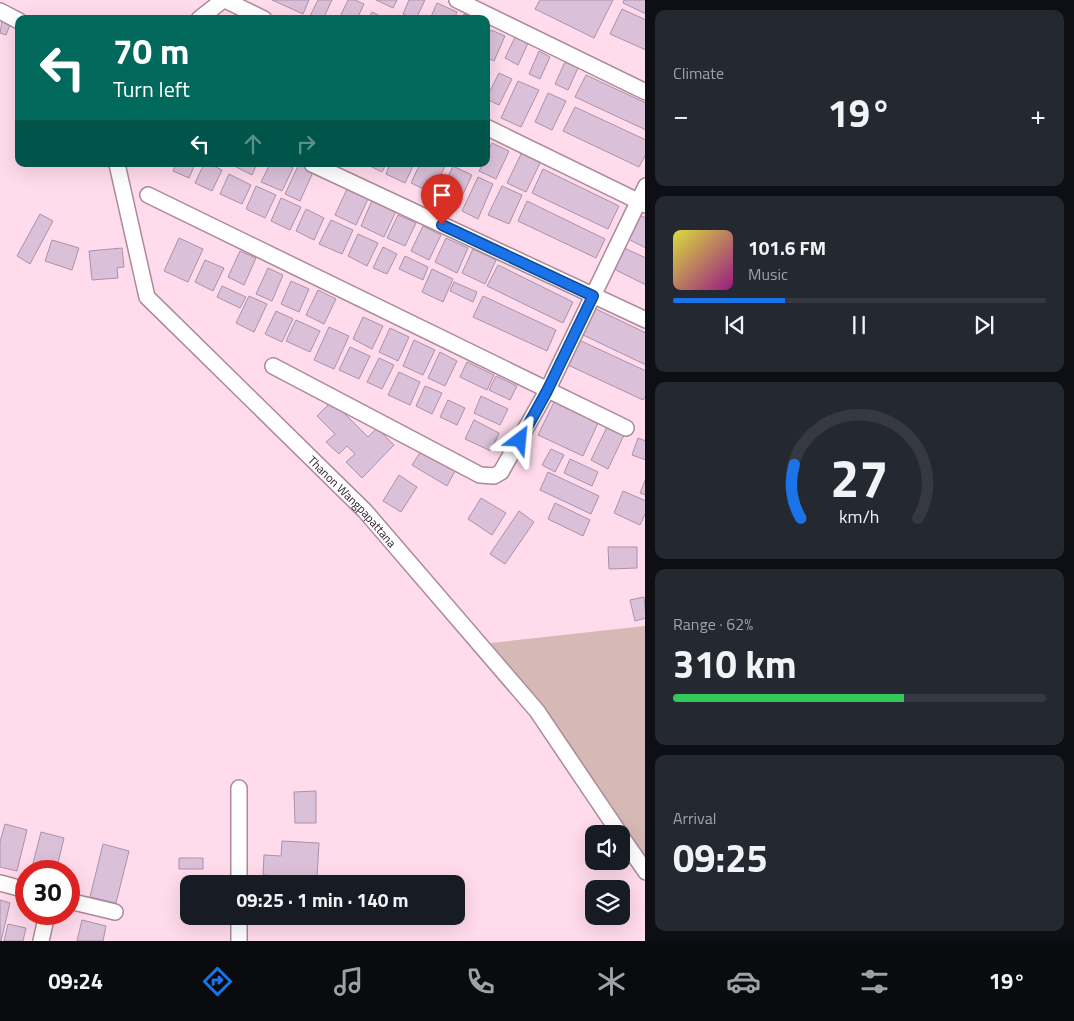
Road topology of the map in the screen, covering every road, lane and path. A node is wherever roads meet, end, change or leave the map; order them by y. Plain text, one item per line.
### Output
1 (2, 0) edge
2 (224, 0) edge
3 (457, 0) edge
4 (0, 5) edge
5 (0, 11) edge
6 (204, 15) edge
7 (256, 15) edge
8 (488, 15) edge
9 (490, 16) edge
10 (15, 19) edge
11 (645, 92) edge
12 (490, 129) edge
13 (118, 167) edge
14 (318, 167) edge
15 (645, 186) edge
16 (148, 195) dead end
17 (642, 203) edge
18 (593, 296) junction
19 (645, 320) edge
20 (273, 366) dead end
21 (547, 391) junction
22 (626, 428) dead end
23 (239, 788) dead end
24 (613, 825) edge
25 (630, 850) edge
26 (645, 872) edge
27 (239, 875) edge
28 (0, 883) edge
29 (15, 887) edge
30 (80, 904) edge
31 (115, 912) dead end
32 (45, 925) edge
33 (239, 925) edge
34 (41, 941) edge
35 (238, 941) edge

1 - 4 street
2 - 6 street
2 - 7 street
3 - 8 street
5 - 10 street
9 - 11 street
12 - 17 street
13 - 24 street, Thanon Wangpapattana
14 - 18 street
15 - 17 street
16 - 21 street
17 - 18 street
18 - 19 street
18 - 21 street
20 - 21 street
21 - 22 street
23 - 27 street
25 - 26 street, Thanon Wangpapattana
28 - 29 street
30 - 31 street
32 - 34 street
33 - 35 street

